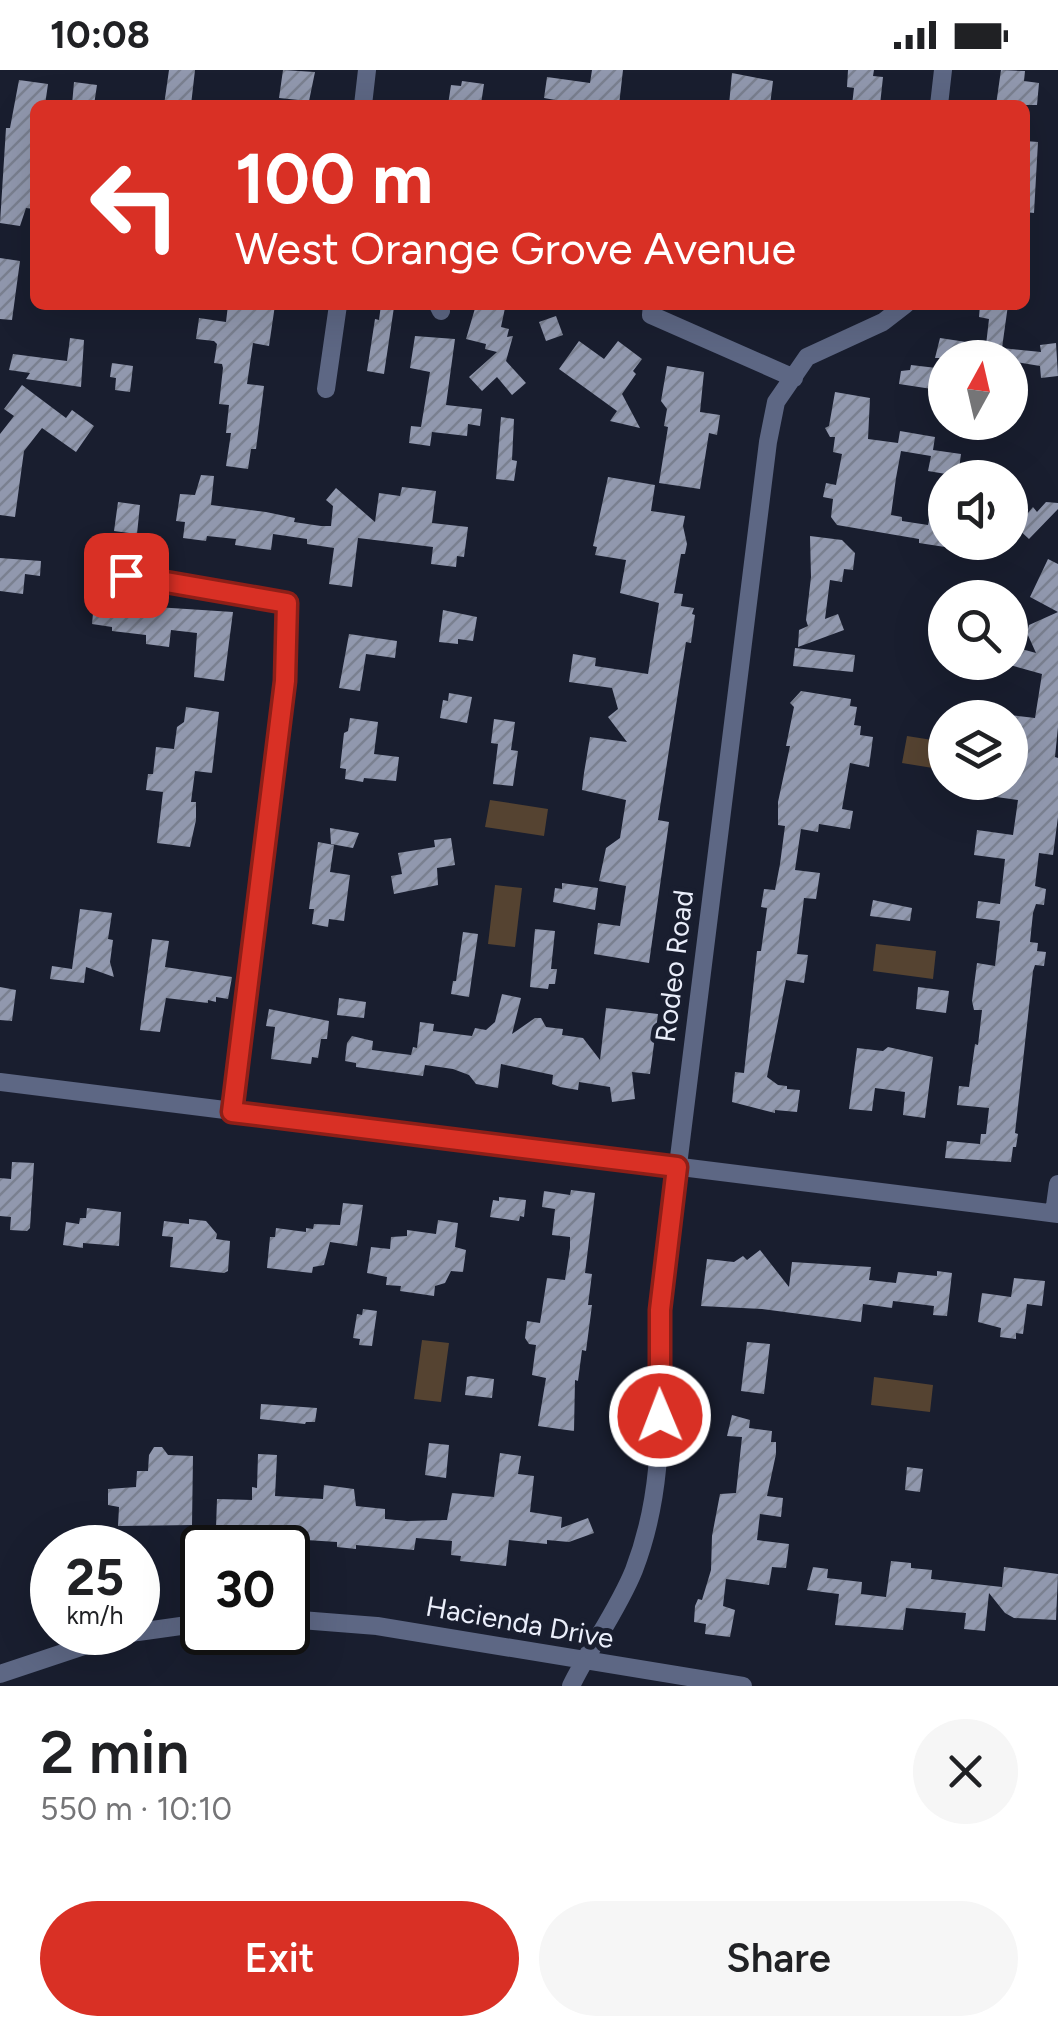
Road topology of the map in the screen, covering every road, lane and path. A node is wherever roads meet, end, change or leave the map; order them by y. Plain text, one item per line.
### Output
1 (367, 70) edge
2 (943, 70) edge
3 (364, 100) edge
4 (940, 100) edge
5 (337, 310) edge
6 (652, 310) edge
7 (898, 310) edge
8 (794, 378) junction
9 (326, 388) dead end
10 (126, 575) dead end
11 (0, 1082) edge
12 (232, 1112) junction
13 (677, 1167) junction
14 (1058, 1184) edge
15 (1056, 1214) edge
16 (310, 1621) edge
17 (57, 1655) edge
18 (582, 1662) junction
19 (0, 1674) edge
20 (571, 1686) edge
21 (743, 1686) edge

1 - 3 street
2 - 4 street
5 - 9 street
6 - 8 street
7 - 8 street, Rodeo Road
8 - 13 street, Rodeo Road
10 - 12 street
11 - 12 street
12 - 13 street
13 - 15 street
13 - 18 street, Rodeo Road
14 - 15 street
16 - 18 street, Hacienda Drive
17 - 19 street
18 - 20 street, Rodeo Road
18 - 21 street, Hacienda Drive

